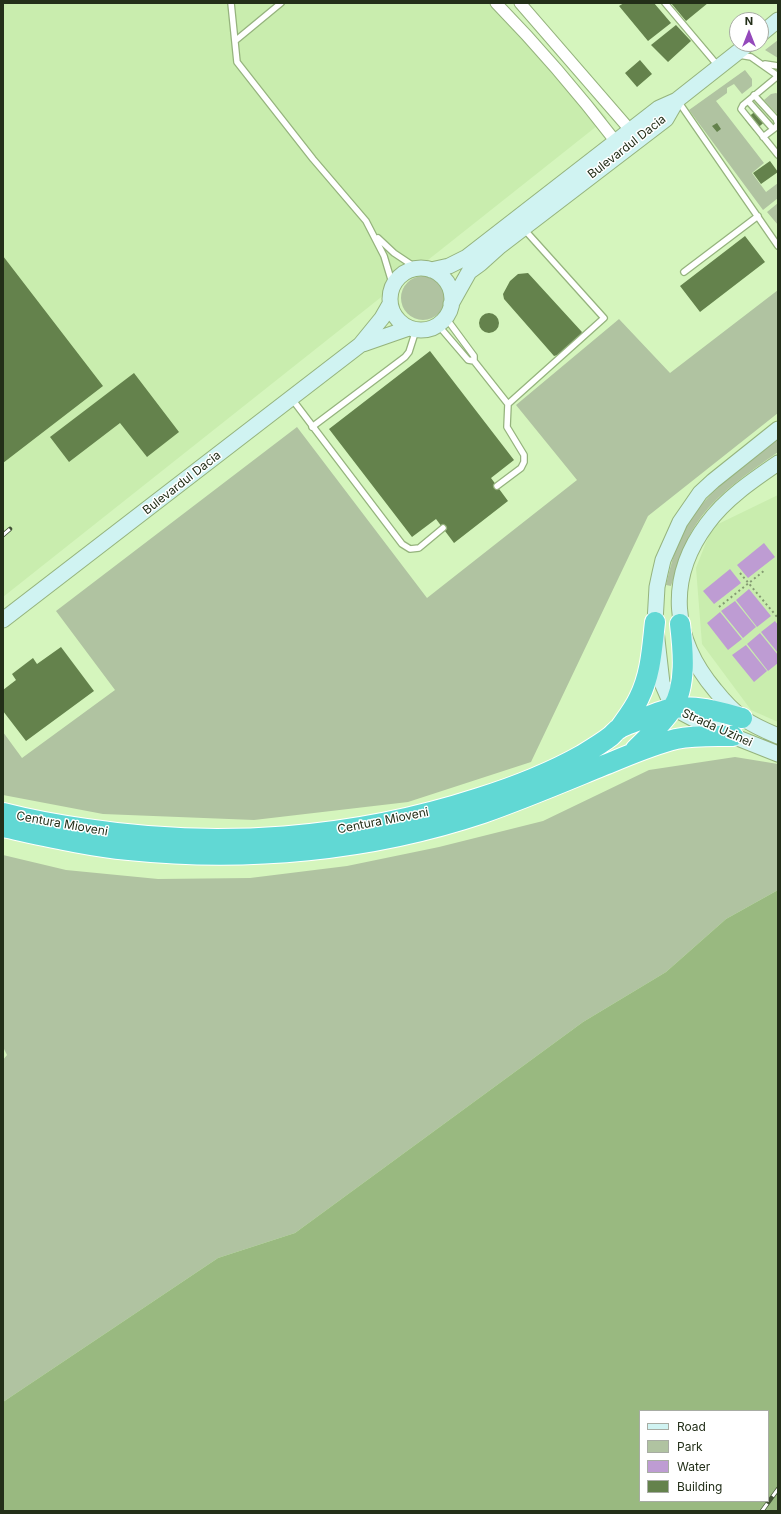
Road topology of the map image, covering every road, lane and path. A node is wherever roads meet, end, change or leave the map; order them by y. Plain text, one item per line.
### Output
1 (231, 3) edge
2 (281, 3) edge
3 (496, 3) edge
4 (520, 3) edge
5 (665, 3) edge
6 (778, 20) edge
7 (769, 27) edge
8 (235, 41) junction
9 (737, 52) edge
10 (734, 54) junction
11 (762, 64) junction
12 (778, 66) edge
13 (719, 67) junction
14 (778, 76) edge
15 (754, 95) junction
16 (677, 100) junction
17 (748, 101) junction
18 (774, 129) junction
19 (631, 131) junction
20 (763, 137) junction
21 (616, 142) junction
22 (778, 155) edge
23 (758, 216) junction
24 (523, 228) junction
25 (372, 231) junction
26 (778, 246) edge
27 (424, 270) junction
28 (684, 272) dead end
29 (393, 286) junction
30 (390, 304) junction
31 (451, 304) junction
32 (442, 321) junction
33 (412, 329) junction
34 (360, 345) junction
35 (474, 361) junction
36 (291, 398) junction
37 (508, 404) junction
38 (312, 427) junction
39 (778, 429) edge
40 (778, 463) edge
41 (497, 486) dead end
42 (443, 528) dead end
43 (765, 570) dead end
44 (740, 574) dead end
45 (749, 584) junction
46 (719, 607) dead end
47 (778, 618) edge
48 (3, 620) edge
49 (655, 622) junction
50 (680, 624) junction
51 (673, 708) junction
52 (742, 718) junction
53 (619, 729) junction
54 (733, 736) junction
55 (778, 736) edge
56 (630, 754) junction
57 (778, 754) edge
58 (506, 797) junction
59 (3, 813) edge
60 (3, 827) edge

1 - 8 lane
2 - 8 lane
3 - 21 street
4 - 19 street
5 - 13 lane
6 - 7 main road
8 - 25 lane
9 - 10 main road, Bulevardul Dacia
10 - 11 lane
10 - 13 main road, Bulevardul Dacia
11 - 12 lane
11 - 14 lane
13 - 16 main road, Bulevardul Dacia
14 - 15 lane
15 - 17 lane
15 - 18 lane
16 - 19 main road
16 - 23 lane
16 - 24 main road, Bulevardul Dacia
17 - 18 lane
17 - 20 lane
18 - 20 lane
19 - 21 main road
20 - 22 lane
21 - 27 main road
23 - 26 lane
23 - 28 lane
24 - 31 main road, Bulevardul Dacia
24 - 37 lane
25 - 27 lane
25 - 29 lane
27 - 29 main road
27 - 31 main road
29 - 30 main road
30 - 33 main road
30 - 34 main road
31 - 32 main road
32 - 33 main road
32 - 35 lane
32 - 35 lane
33 - 34 main road
33 - 38 lane
34 - 36 main road, Bulevardul Dacia
35 - 37 lane
36 - 38 lane
36 - 48 main road, Bulevardul Dacia
37 - 41 lane
38 - 42 lane
39 - 49 main road, Strada Uzinei
40 - 50 main road, Strada Uzinei
43 - 45 path
44 - 45 path
45 - 46 path
45 - 47 path
49 - 51 main road, Strada Uzinei
49 - 53 highway
50 - 51 highway
50 - 52 main road, Strada Uzinei
51 - 52 highway, Centura Mioveni
51 - 53 highway, Centura Mioveni
51 - 54 main road, Strada Uzinei
51 - 56 highway
52 - 55 main road, Strada Uzinei
53 - 58 highway, Centura Mioveni
54 - 56 highway, Centura Mioveni
54 - 57 main road, Strada Uzinei
56 - 58 highway, Centura Mioveni
58 - 59 highway, Centura Mioveni
58 - 60 highway, Centura Mioveni

